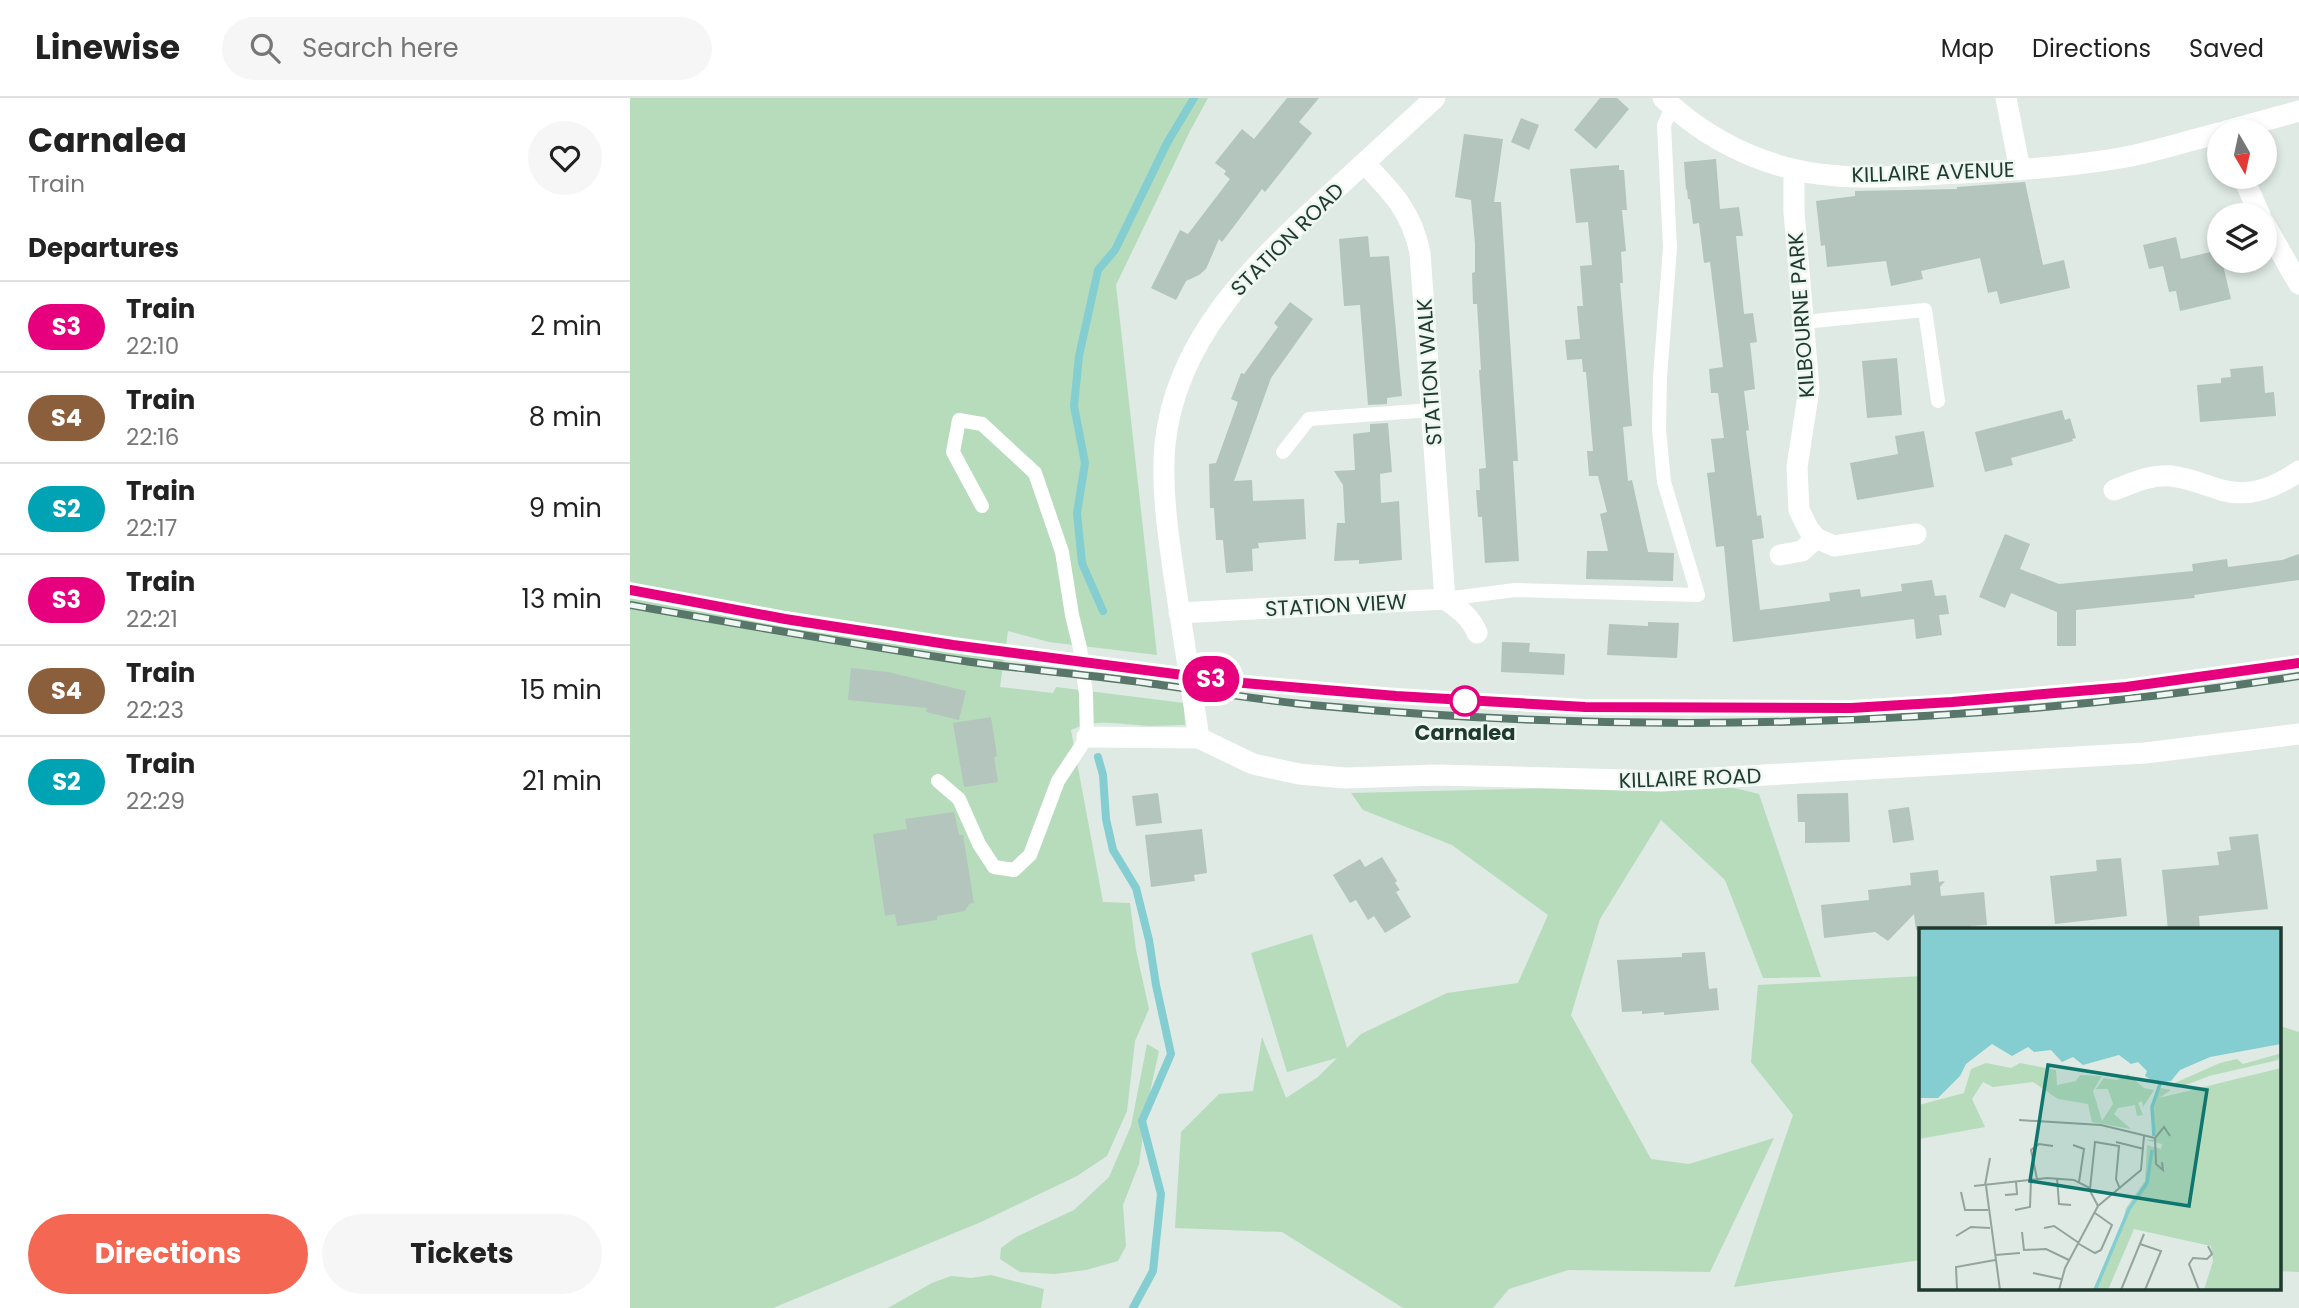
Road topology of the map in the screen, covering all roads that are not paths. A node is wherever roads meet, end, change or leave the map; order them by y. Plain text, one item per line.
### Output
1 (1435, 98) edge
2 (2006, 98) edge
3 (1668, 102) edge
4 (2292, 108) edge
5 (2261, 119) edge
6 (2207, 136) edge
7 (1364, 163) junction
8 (1794, 170) junction
9 (2020, 170) junction
10 (2277, 246) edge
11 (2299, 284) edge
12 (1803, 322) junction
13 (1938, 401) dead end
14 (1432, 410) junction
15 (1283, 452) dead end
16 (2299, 471) edge
17 (2114, 489) dead end
18 (982, 506) dead end
19 (1916, 534) dead end
20 (1816, 538) junction
21 (1780, 555) dead end
22 (1445, 599) junction
23 (1180, 613) junction
24 (1477, 633) dead end
25 (2299, 734) edge
26 (1087, 737) junction
27 (1199, 738) junction
28 (938, 780) dead end

1 - 7 street, STATION ROAD
2 - 9 street
3 - 8 street, KILLAIRE AVENUE
3 - 22 lane
4 - 5 street
6 - 9 street, KILLAIRE AVENUE
7 - 14 street, STATION WALK
7 - 23 street, STATION ROAD
8 - 9 street, KILLAIRE AVENUE
8 - 12 street, KILBOURNE PARK
10 - 11 street
12 - 13 lane
12 - 20 street, KILBOURNE PARK
14 - 15 lane
14 - 22 street, STATION WALK
16 - 17 street
18 - 26 lane
19 - 20 street
20 - 21 street
22 - 23 street, STATION VIEW
22 - 24 street
23 - 27 street, STATION ROAD
25 - 27 street, KILLAIRE ROAD
26 - 27 street, KILLAIRE ROAD
26 - 28 lane

